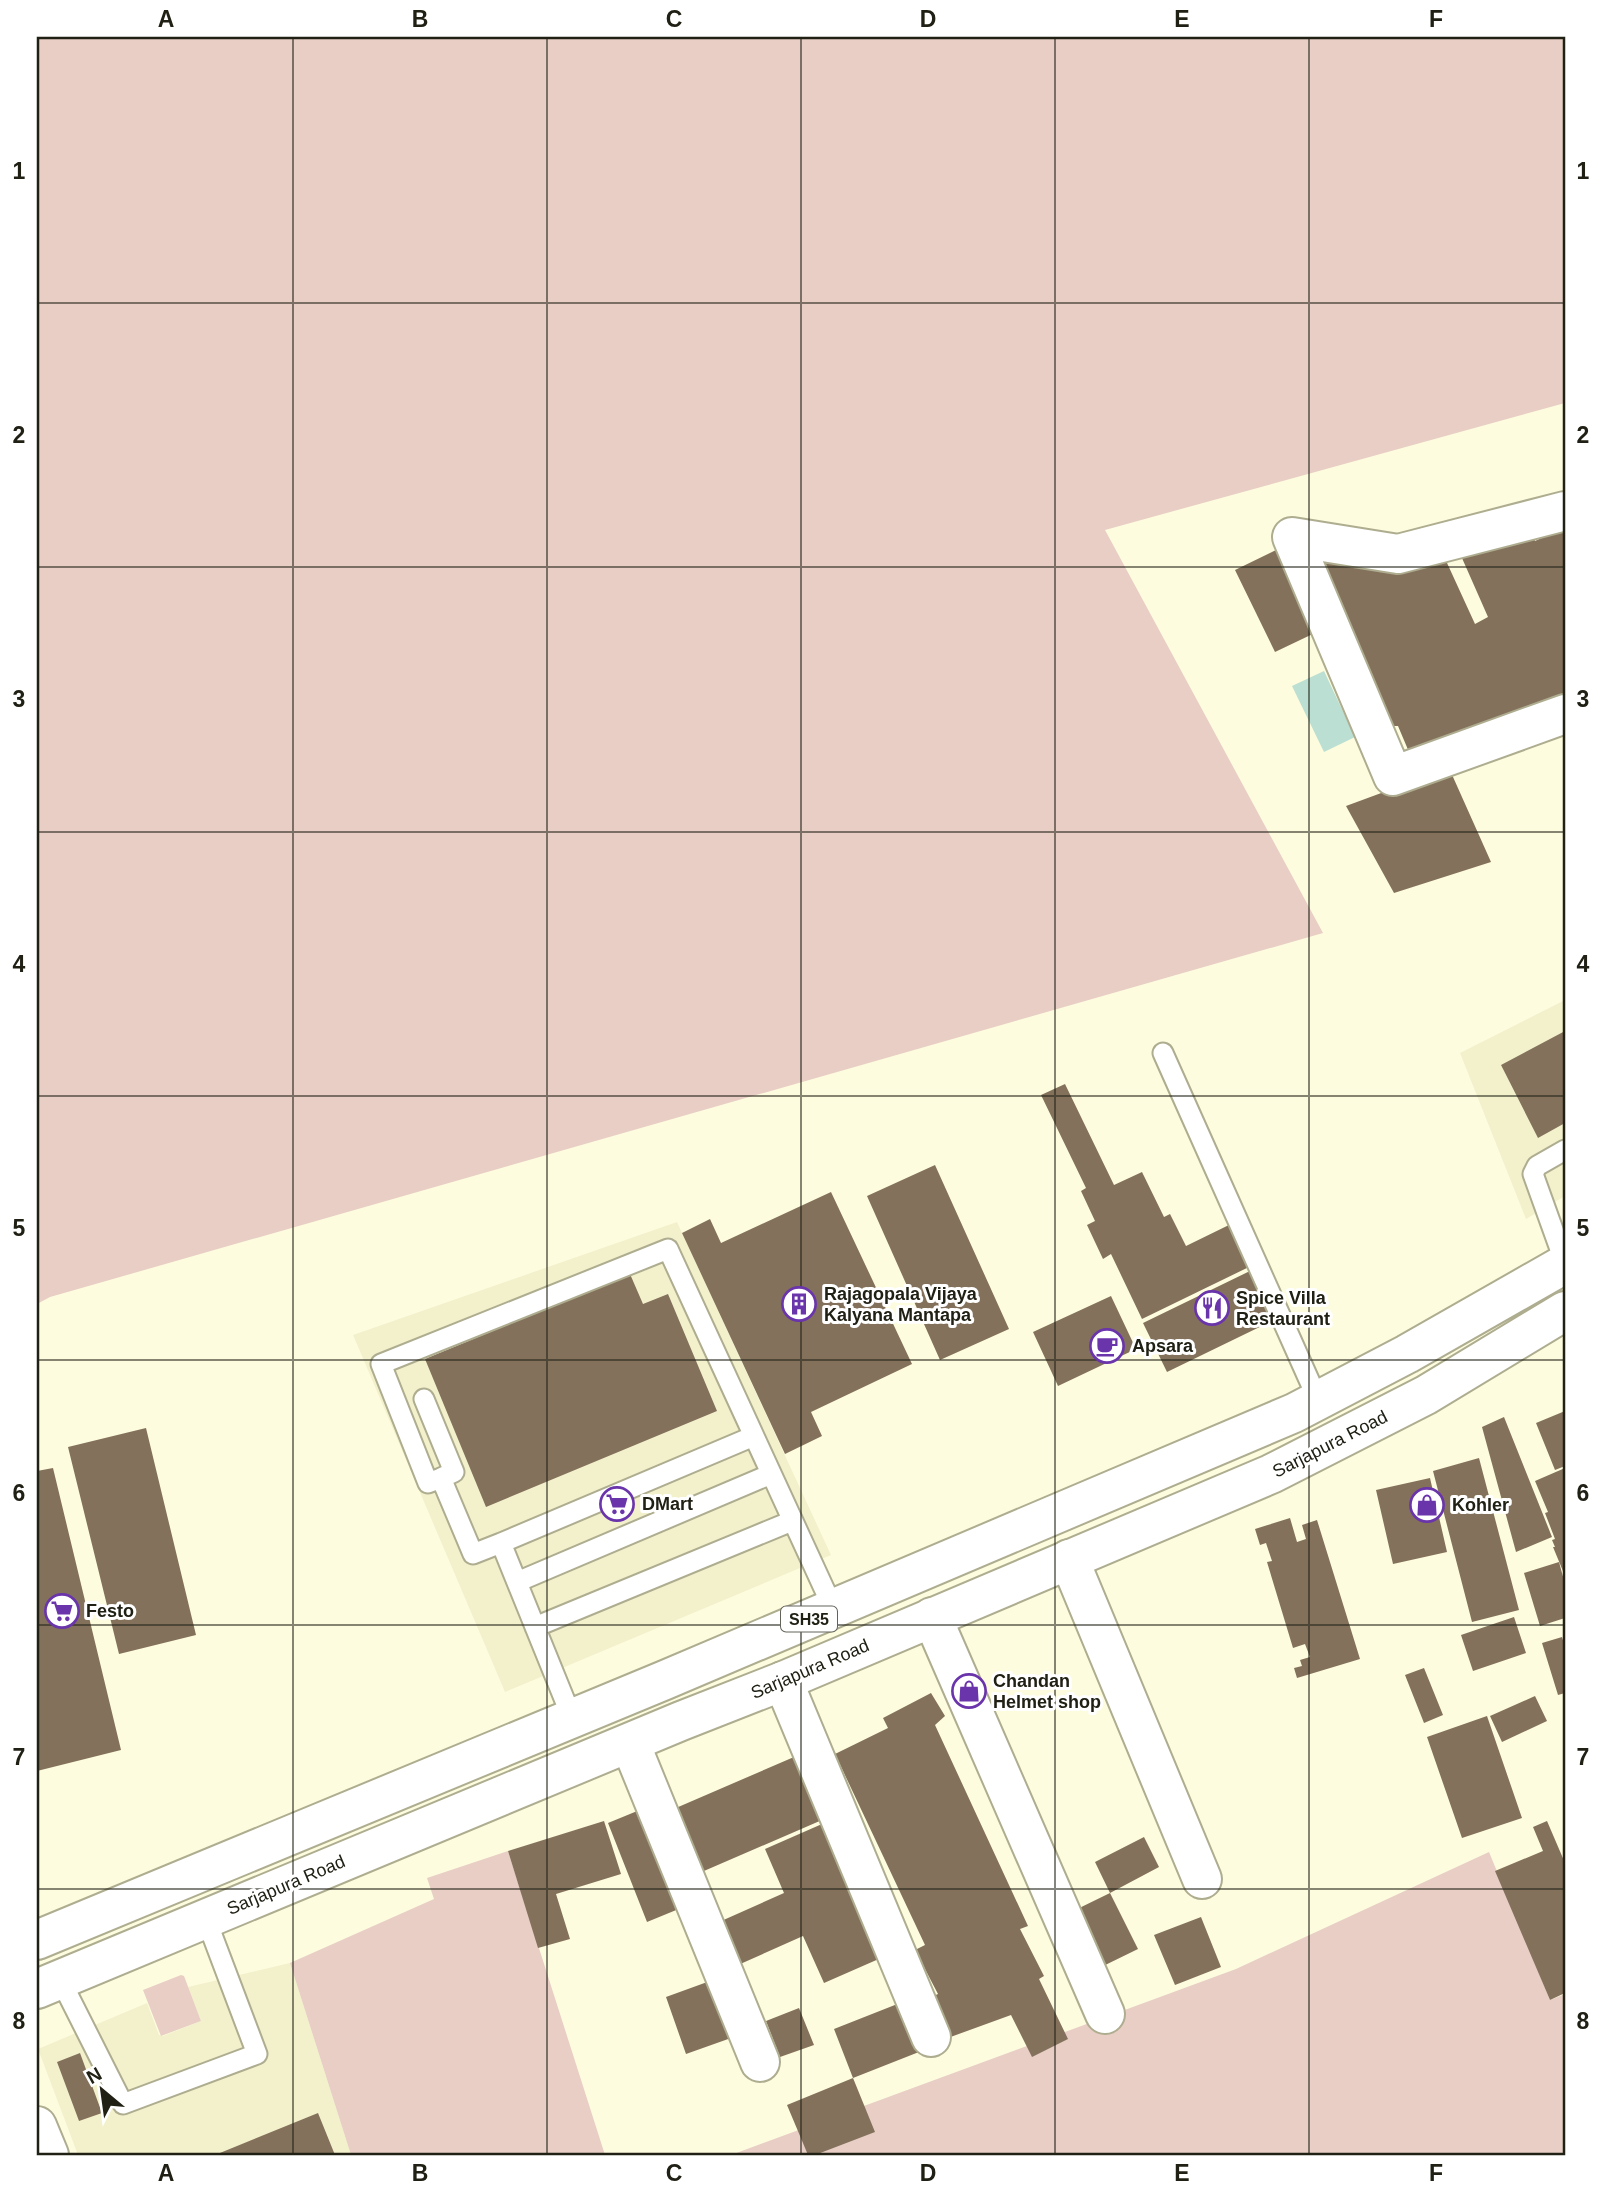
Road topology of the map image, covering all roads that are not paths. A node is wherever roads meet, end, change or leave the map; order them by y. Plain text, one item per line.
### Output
1 (1565, 511) edge
2 (1565, 714) edge
3 (1163, 1053) dead end
4 (1565, 1150) edge
5 (1565, 1264) edge
6 (1565, 1311) edge
7 (1407, 1354) junction
8 (1426, 1395) junction
9 (424, 1399) dead end
10 (1318, 1400) junction
11 (754, 1436) junction
12 (771, 1474) junction
13 (440, 1478) junction
14 (792, 1521) junction
15 (501, 1543) junction
16 (1069, 1559) junction
17 (517, 1582) junction
18 (833, 1608) junction
19 (932, 1617) junction
20 (535, 1627) junction
21 (665, 1680) junction
22 (783, 1681) junction
23 (572, 1718) junction
24 (681, 1721) junction
25 (629, 1743) junction
26 (1202, 1879) dead end
27 (206, 1919) junction
28 (37, 1940) edge
29 (48, 1984) edge
30 (1105, 2014) dead end
31 (931, 2037) dead end
32 (760, 2062) dead end
33 (37, 2126) edge
34 (49, 2155) edge

1 - 2 main road
3 - 10 lane
4 - 5 lane
5 - 7 main road, SH35
6 - 8 main road, Sarjapura Road
7 - 8 main road
7 - 10 main road, SH35
8 - 16 main road, Sarjapura Road
9 - 13 lane
10 - 18 main road, SH35
11 - 12 lane
11 - 13 lane
11 - 15 lane
12 - 14 lane
12 - 17 lane
13 - 15 lane
14 - 18 lane
14 - 20 lane
15 - 17 lane
16 - 19 main road, Sarjapura Road
16 - 26 main road
17 - 20 lane
18 - 21 main road, SH35
19 - 22 main road, Sarjapura Road
19 - 30 main road
20 - 23 lane
21 - 23 main road, SH35
21 - 24 main road
22 - 24 main road, Sarjapura Road
22 - 31 main road
23 - 28 main road, SH35
24 - 25 main road, Sarjapura Road
25 - 27 main road, Sarjapura Road
25 - 32 main road
27 - 29 main road, Sarjapura Road
27 - 29 lane
33 - 34 main road

